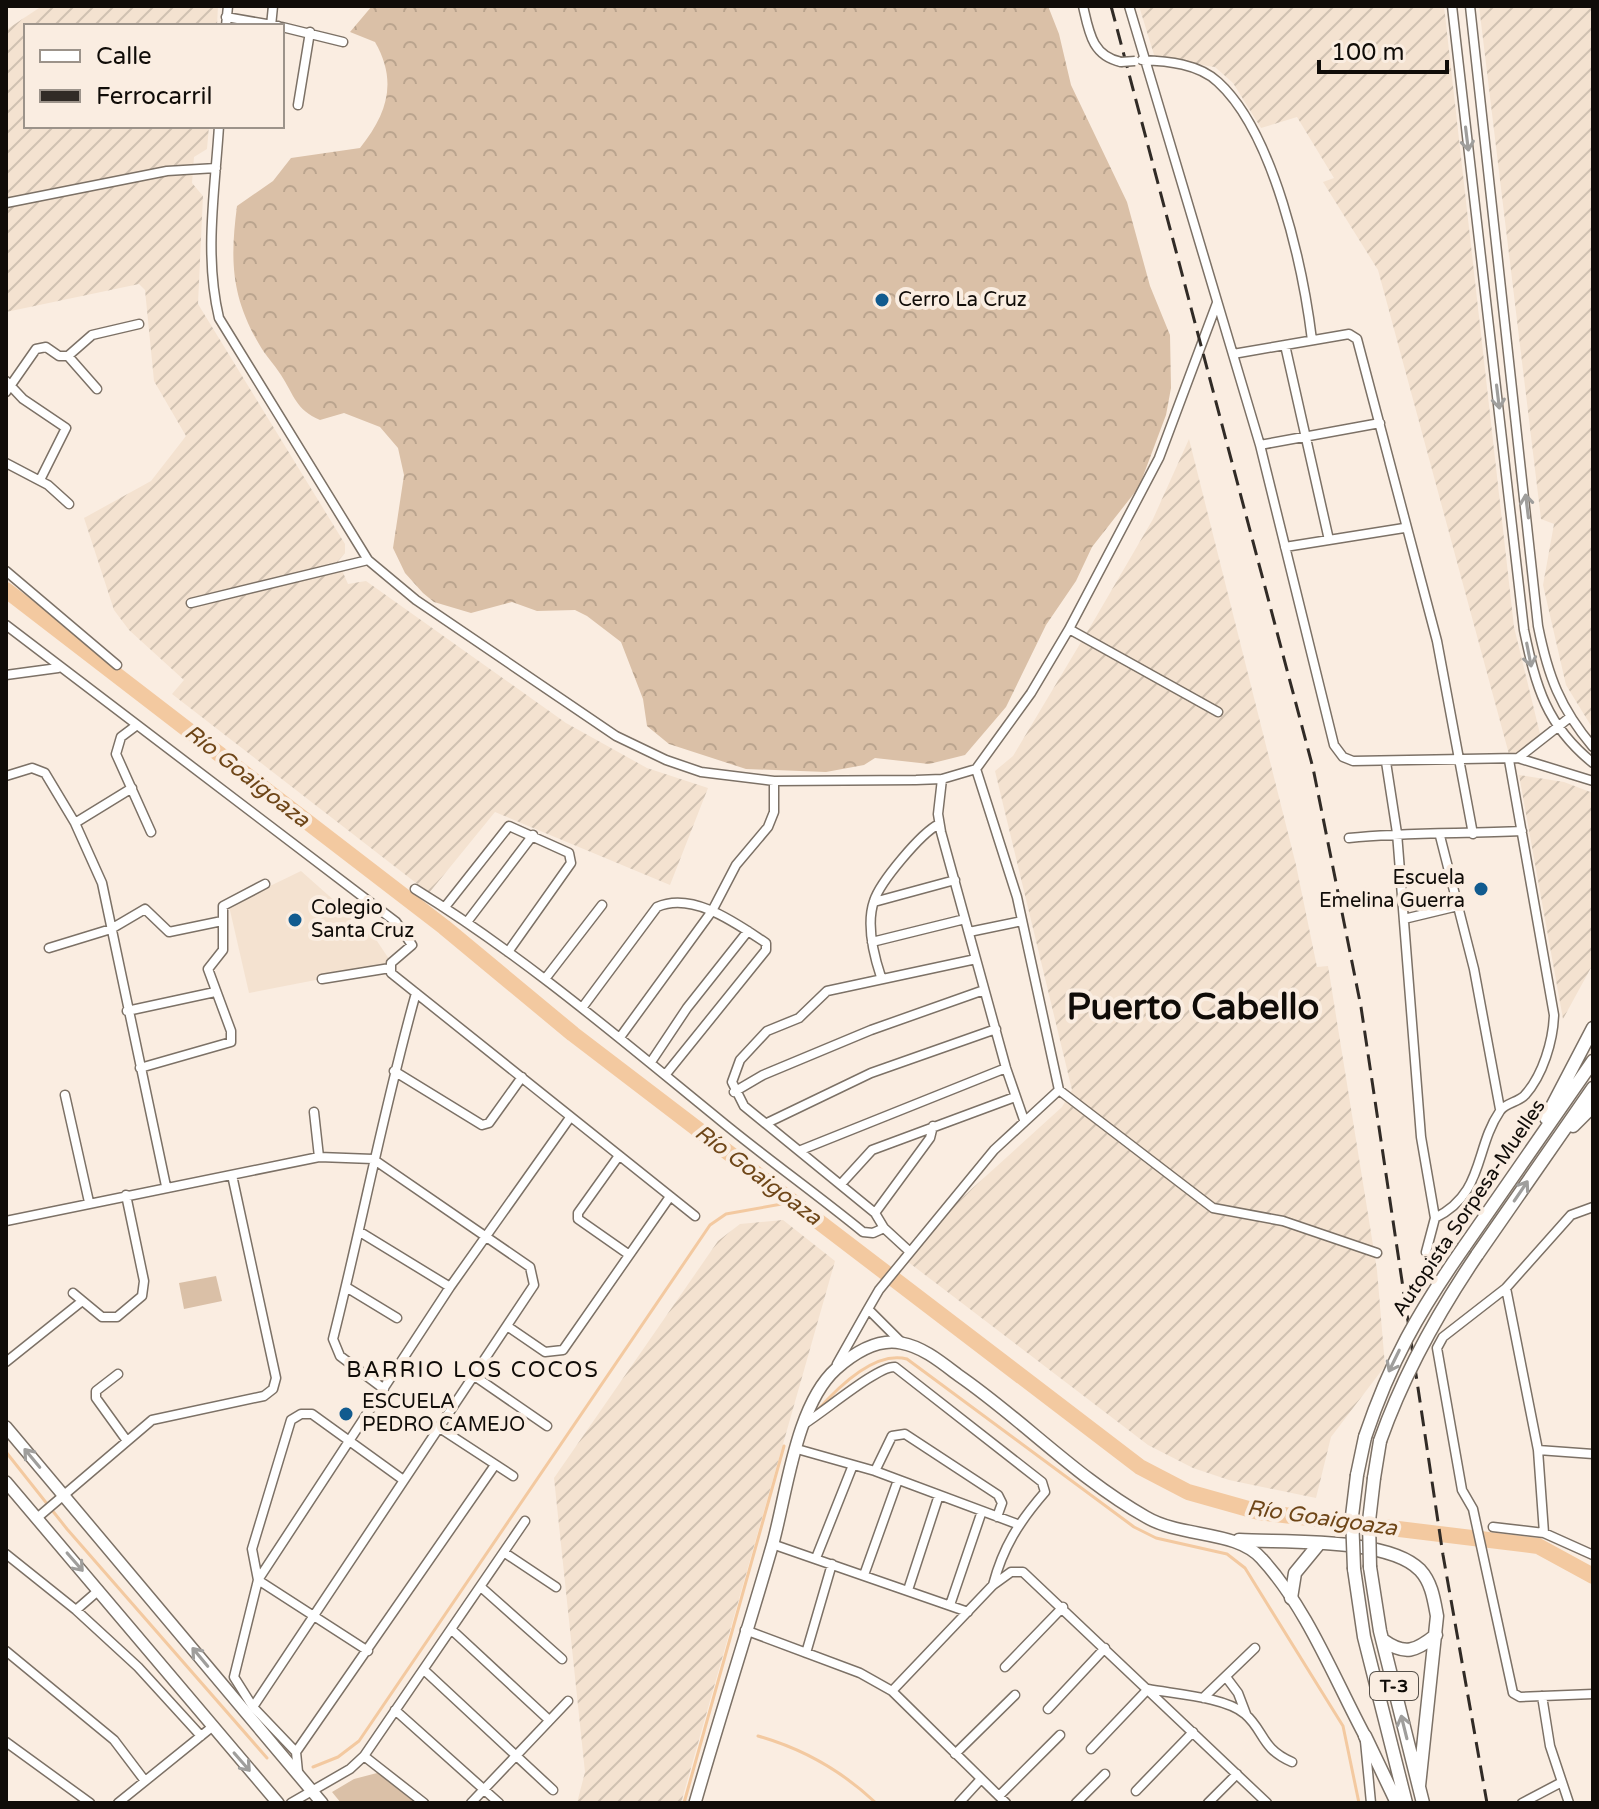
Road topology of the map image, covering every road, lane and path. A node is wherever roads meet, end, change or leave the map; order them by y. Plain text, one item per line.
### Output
1 (228, 6) edge
2 (1083, 6) edge
3 (1129, 6) edge
4 (1452, 6) edge
5 (1470, 6) edge
6 (226, 21) edge
7 (255, 24) edge
8 (284, 28) edge
9 (310, 32) junction
10 (343, 42) dead end
11 (1146, 60) junction
12 (1479, 93) junction
13 (1462, 94) junction
14 (298, 105) dead end
15 (219, 128) edge
16 (216, 168) junction
17 (6, 203) edge
18 (1498, 252) junction
19 (1481, 254) junction
20 (1501, 284) junction
21 (1485, 286) junction
22 (1217, 303) junction
23 (139, 324) dead end
24 (1312, 340) junction
25 (1285, 345) junction
26 (1233, 354) junction
27 (68, 356) junction
28 (7, 386) edge
29 (97, 389) dead end
30 (1380, 423) junction
31 (1519, 436) junction
32 (1305, 437) junction
33 (1503, 441) junction
34 (1260, 445) junction
35 (6, 463) edge
36 (40, 480) junction
37 (69, 504) dead end
38 (1404, 528) junction
39 (1329, 540) junction
40 (1531, 543) junction
41 (1514, 545) junction
42 (1285, 547) junction
43 (368, 560) junction
44 (6, 571) edge
45 (191, 603) dead end
46 (6, 625) edge
47 (1069, 629) junction
48 (117, 665) dead end
49 (58, 668) junction
50 (6, 675) edge
51 (1218, 712) dead end
52 (1569, 718) junction
53 (137, 725) junction
54 (1557, 727) junction
55 (1593, 747) edge
56 (1460, 757) junction
57 (1514, 759) junction
58 (1386, 762) junction
59 (1593, 763) edge
60 (976, 769) junction
61 (6, 776) edge
62 (942, 779) junction
63 (774, 781) junction
64 (1593, 781) edge
65 (132, 788) junction
66 (75, 823) junction
67 (939, 824) junction
68 (1522, 831) junction
69 (151, 832) dead end
70 (1397, 833) junction
71 (1473, 834) junction
72 (533, 835) junction
73 (1440, 836) junction
74 (1349, 838) dead end
75 (955, 880) junction
76 (265, 884) dead end
77 (415, 889) dead end
78 (874, 902) junction
79 (602, 905) dead end
80 (1458, 906) junction
81 (445, 907) junction
82 (712, 911) junction
83 (965, 919) junction
84 (1404, 919) junction
85 (222, 921) junction
86 (1022, 921) junction
87 (467, 922) junction
88 (111, 929) junction
89 (748, 931) junction
90 (969, 932) junction
91 (872, 942) junction
92 (49, 948) dead end
93 (508, 952) junction
94 (976, 959) junction
95 (390, 968) junction
96 (881, 977) junction
97 (322, 979) dead end
98 (545, 979) junction
99 (984, 990) junction
100 (215, 992) junction
101 (416, 993) junction
102 (582, 1008) junction
103 (127, 1011) junction
104 (1593, 1028) edge
105 (996, 1029) junction
106 (621, 1036) junction
107 (1593, 1061) edge
108 (651, 1062) junction
109 (140, 1068) junction
110 (1006, 1068) junction
111 (394, 1071) junction
112 (666, 1074) junction
113 (522, 1077) junction
114 (1593, 1088) edge
115 (1059, 1090) junction
116 (734, 1092) junction
117 (65, 1095) dead end
118 (1015, 1097) junction
119 (1593, 1106) edge
120 (1500, 1109) junction
121 (314, 1112) dead end
122 (569, 1119) junction
123 (1024, 1120) junction
124 (767, 1123) junction
125 (933, 1126) junction
126 (801, 1150) junction
127 (1546, 1155) junction
128 (319, 1157) junction
129 (618, 1157) junction
130 (373, 1159) junction
131 (1519, 1169) junction
132 (232, 1175) junction
133 (841, 1184) junction
134 (166, 1186) junction
135 (126, 1195) junction
136 (669, 1198) junction
137 (89, 1202) junction
138 (1593, 1207) edge
139 (875, 1213) junction
140 (695, 1216) dead end
141 (1435, 1218) junction
142 (6, 1221) edge
143 (884, 1228) junction
144 (360, 1232) junction
145 (487, 1235) junction
146 (909, 1251) junction
147 (1426, 1252) dead end
148 (1377, 1253) dead end
149 (628, 1254) junction
150 (346, 1287) junction
151 (450, 1287) junction
152 (1506, 1288) junction
153 (73, 1293) dead end
154 (81, 1302) junction
155 (868, 1309) junction
156 (397, 1318) dead end
157 (507, 1326) junction
158 (902, 1343) junction
159 (6, 1362) edge
160 (832, 1372) junction
161 (118, 1374) dead end
162 (473, 1375) junction
163 (384, 1389) junction
164 (804, 1424) junction
165 (547, 1426) dead end
166 (6, 1427) edge
167 (438, 1427) junction
168 (127, 1441) junction
169 (349, 1444) junction
170 (797, 1449) junction
171 (1538, 1450) junction
172 (1593, 1454) edge
173 (495, 1465) junction
174 (853, 1465) junction
175 (875, 1471) junction
176 (513, 1476) dead end
177 (402, 1479) junction
178 (898, 1480) junction
179 (6, 1482) edge
180 (939, 1495) junction
181 (62, 1500) junction
182 (982, 1511) junction
183 (40, 1516) junction
184 (997, 1517) junction
185 (525, 1521) dead end
186 (1017, 1524) junction
187 (1493, 1527) dead end
188 (1544, 1533) junction
189 (1239, 1540) junction
190 (772, 1544) junction
191 (1318, 1545) junction
192 (505, 1553) junction
193 (6, 1554) edge
194 (1593, 1555) edge
195 (816, 1558) junction
196 (832, 1564) junction
197 (864, 1575) junction
198 (258, 1580) junction
199 (993, 1585) junction
200 (556, 1587) dead end
201 (482, 1588) junction
202 (99, 1590) junction
203 (908, 1590) junction
204 (1291, 1598) junction
205 (950, 1605) junction
206 (1063, 1607) junction
207 (76, 1610) junction
208 (968, 1612) junction
209 (314, 1616) junction
210 (745, 1630) junction
211 (453, 1631) junction
212 (1436, 1635) junction
213 (1383, 1640) junction
214 (1105, 1648) junction
215 (1255, 1648) dead end
216 (6, 1651) edge
217 (368, 1651) junction
218 (806, 1653) junction
219 (562, 1659) dead end
220 (1005, 1667) dead end
221 (424, 1670) junction
222 (1226, 1677) junction
223 (1148, 1689) junction
224 (892, 1691) junction
225 (1593, 1694) edge
226 (1015, 1695) dead end
227 (1542, 1696) junction
228 (1203, 1698) junction
229 (568, 1701) dead end
230 (253, 1707) junction
231 (1048, 1709) dead end
232 (395, 1710) junction
233 (1246, 1714) junction
234 (1385, 1718) junction
235 (549, 1720) junction
236 (212, 1727) junction
237 (1193, 1732) junction
238 (1060, 1735) dead end
239 (201, 1736) junction
240 (1365, 1736) junction
241 (6, 1742) edge
242 (1091, 1749) dead end
243 (296, 1752) junction
244 (516, 1754) junction
245 (955, 1754) junction
246 (364, 1756) junction
247 (1292, 1762) dead end
248 (298, 1773) junction
249 (1105, 1774) dead end
250 (1237, 1774) junction
251 (981, 1779) junction
252 (145, 1781) junction
253 (1562, 1782) junction
254 (1419, 1786) junction
255 (484, 1789) junction
256 (312, 1790) junction
257 (553, 1790) dead end
258 (1136, 1791) dead end
259 (999, 1796) junction
260 (90, 1803) edge
261 (118, 1803) edge
262 (278, 1803) edge
263 (291, 1803) edge
264 (322, 1803) edge
265 (424, 1803) edge
266 (471, 1803) edge
267 (499, 1803) edge
268 (695, 1803) edge
269 (959, 1803) edge
270 (1006, 1803) edge
271 (1076, 1803) edge
272 (1208, 1803) edge
273 (1267, 1803) edge
274 (1371, 1803) edge
275 (1397, 1803) edge
276 (1406, 1803) edge
277 (1423, 1803) edge
278 (1522, 1803) edge
279 (1569, 1803) edge

1 - 6 street
2 - 11 street, bridge
3 - 11 street
4 - 13 street
5 - 12 street
6 - 7 street
8 - 9 street
9 - 10 street
9 - 14 street
11 - 22 street
11 - 24 street
12 - 13 street
12 - 18 street
13 -> 19 street
15 - 16 street
16 - 17 street
16 - 43 street
18 - 19 street
18 - 20 street
19 - 21 street
20 - 21 street
20 - 31 street
21 -> 33 street
22 - 26 street
22 - 47 street
23 - 27 street
24 - 25 street
24 - 30 street
25 - 26 street
25 - 32 street
26 - 34 street
27 - 28 street
27 - 29 street
28 - 36 street
30 - 32 street
30 - 38 street
31 - 33 street
40 -> 31 street
32 - 34 street
32 - 39 street
33 - 41 street
34 - 42 street
35 - 36 street
36 - 37 street
38 - 39 street
38 - 56 street
39 - 42 street
40 - 41 street
40 - 52 street
41 -> 54 street
42 - 58 street
43 - 45 street
43 - 63 street
44 - 48 street
46 - 49 street
47 - 51 street
47 - 60 street
49 - 50 street
49 - 53 street
52 - 54 street
52 - 55 street
53 - 65 street
53 - 95 street
54 - 57 street
54 - 59 street
56 - 57 street
56 - 58 street
56 - 71 street
57 - 64 street
57 - 68 street
58 - 70 street
60 - 62 street
60 - 86 street
61 - 66 street
62 - 63 street
62 - 67 street
63 - 82 street
65 - 66 street
65 - 69 street
66 - 88 street
67 - 75 street
67 - 78 street
68 - 71 street
68 - 120 street
70 - 73 street
70 - 74 street
70 - 84 street
71 - 73 street
72 - 81 street
72 - 87 street
72 - 93 street
73 - 80 street
75 - 78 street
75 - 83 street
76 - 85 street
77 - 81 street
78 - 91 street
79 - 98 street
80 - 84 street
80 - 120 street
81 - 87 street
82 - 89 street
82 - 102 street
82 - 106 street
83 - 90 street
83 - 91 street
84 - 141 street
85 - 88 street
85 - 100 street
86 - 90 street
86 - 115 street
87 - 93 street
88 - 92 street
88 - 103 street
89 - 108 street
89 - 112 street
90 - 94 street
91 - 96 street
93 - 98 street
94 - 96 street
94 - 99 street
95 - 97 street
95 - 101 street
96 - 116 street
98 - 102 street
99 - 105 street
99 - 116 street
100 - 103 street
100 - 109 street
101 - 111 street
101 - 113 street
102 - 106 street
103 - 109 street
104 - 131 main road
105 - 110 street
105 - 124 street
106 - 108 street
107 - 131 main road, Autopista Sorpesa-Muelles / T-3
108 - 112 street
109 - 134 street
110 - 118 street
110 - 126 street
111 - 113 street
111 - 130 street
112 - 143 street
113 - 122 street
114 - 127 main road, Autopista Sorpesa-Muelles / T-3
115 - 123 street
115 - 148 street
116 - 124 street
117 - 137 street
118 - 123 street
118 - 125 street
119 - 127 main road
120 - 141 street
121 - 128 street
122 - 129 street
122 - 145 street
123 - 146 street
124 - 126 street
125 - 133 street
125 - 139 street
126 - 133 street
213 -> 127 main road, Autopista Sorpesa-Muelles / T-3, bridge
128 - 130 street
128 - 132 street
129 - 136 street
129 - 149 street
130 - 144 street
130 - 145 street
131 -> 234 main road, Autopista Sorpesa-Muelles / T-3, bridge
132 - 134 street
132 - 168 street
133 - 139 street
134 - 135 street
135 - 137 street
135 - 154 street
136 - 140 street
136 - 149 street
137 - 142 street
138 - 152 street
139 - 143 street
141 - 147 street
143 - 146 street
144 - 150 street
144 - 151 street
145 - 151 street
145 - 157 street
146 - 155 street
149 - 157 street
150 - 156 street
150 - 163 street
151 - 163 street
152 - 171 street
152 - 227 street
153 - 154 street
154 - 159 street
155 - 158 street
155 - 160 street
157 - 162 street
158 - 160 main road
158 - 189 main road
160 - 164 main road
161 - 168 street
162 - 165 street
162 - 167 street
163 - 169 street
164 - 170 main road
164 - 186 street
181 -> 166 main road
167 - 173 street
167 - 177 street
168 - 181 street
169 - 177 street
169 - 198 street
169 - 198 street
170 - 174 street
170 - 190 main road
171 - 172 street
171 - 188 street
173 - 176 street
173 - 217 street
174 - 175 street
174 - 195 street
175 - 178 street
175 - 184 street
177 - 209 street
178 - 180 street
178 - 197 street
179 - 183 main road
180 - 182 street
180 - 203 street
181 - 183 street
248 -> 181 main road
182 - 184 street
182 - 205 street
183 -> 202 main road
184 - 186 street
185 - 192 street
186 - 199 street
187 - 188 street
188 - 194 street
189 - 191 main road
189 - 204 main road
190 - 195 street
190 - 210 main road
191 - 204 main road
191 - 212 main road
192 - 200 street
192 - 201 street
193 - 207 street
195 - 196 street
196 - 197 street
196 - 218 street
197 - 203 street
198 - 209 street
198 - 230 street
199 - 206 street
199 - 208 street
201 - 211 street
201 - 219 street
202 - 207 street
202 - 236 main road
203 - 205 street
204 - 240 main road
205 - 208 street
206 - 214 street
206 - 220 street
207 - 239 street
208 - 224 street
209 - 217 street
209 - 230 street
210 - 218 street
210 - 268 main road
211 - 221 street
211 - 235 street
212 - 213 main road
212 - 254 main road
254 -> 213 main road, Autopista Sorpesa-Muelles / T-3
214 - 223 street
214 - 231 street
215 - 222 street
216 - 252 street
217 - 243 street
218 - 224 street
221 - 232 street
221 - 244 street
222 - 228 street
222 - 233 street
223 - 228 street
223 - 237 street
223 - 242 street
224 - 245 street
225 - 227 street
226 - 245 street
227 - 253 street
228 - 233 street
229 - 235 street
230 - 243 street
232 - 246 street
232 - 255 street
233 - 247 street
234 - 240 main road
234 - 276 main road, Autopista Sorpesa-Muelles / T-3
235 - 244 street
236 - 239 street
236 -> 262 main road
237 - 250 street
237 - 258 street
238 - 259 street
239 - 252 street
240 - 274 street
240 - 275 main road
241 - 260 street
243 - 248 street
244 - 255 street
244 - 257 street
245 - 251 street
246 - 256 street
246 - 265 street
248 - 256 main road
249 - 271 street
250 - 272 street
250 - 273 street
251 - 259 street
251 - 269 street
252 - 261 street
253 - 278 street
253 - 279 street
254 - 277 main road, Autopista Sorpesa-Muelles / T-3
255 - 266 street
255 - 267 street
256 - 263 street
256 - 264 main road
259 - 270 street

